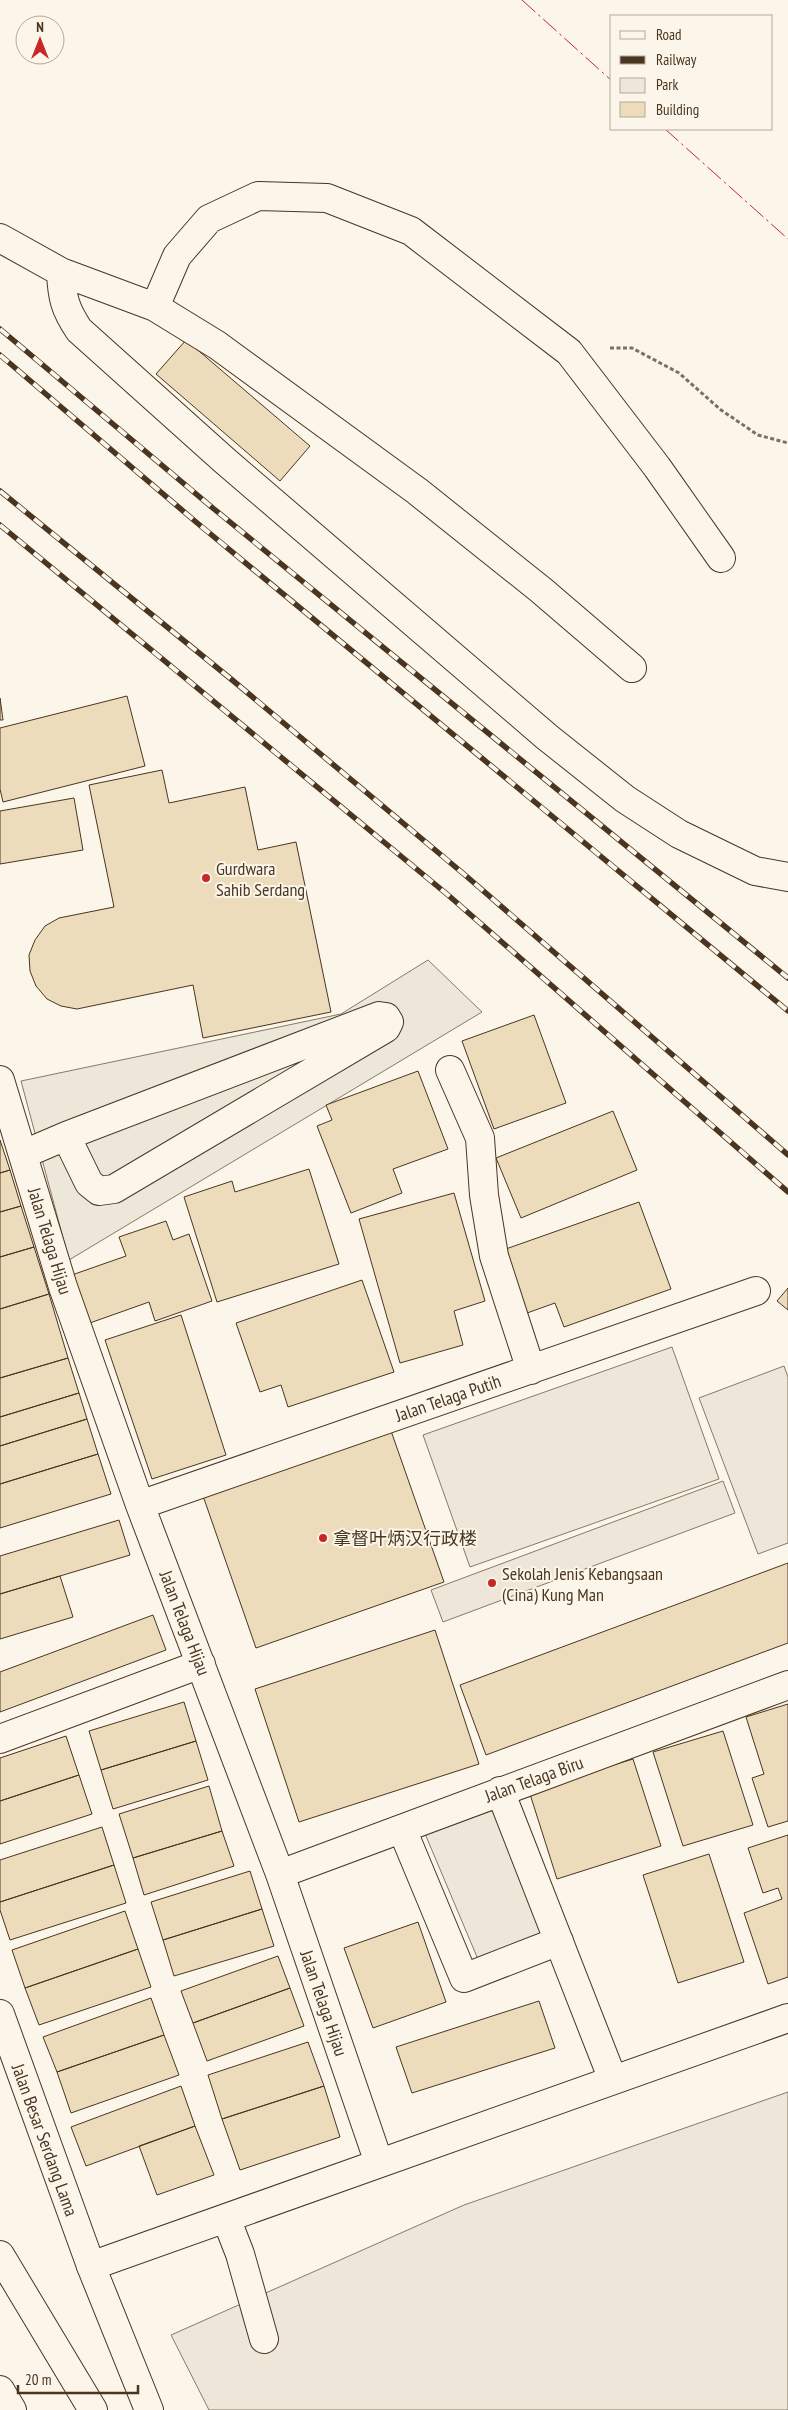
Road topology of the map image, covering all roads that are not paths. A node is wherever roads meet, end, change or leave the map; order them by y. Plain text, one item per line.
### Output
1 (0, 238) edge
2 (61, 272) junction
3 (155, 307) junction
4 (721, 558) dead end
5 (632, 668) dead end
6 (788, 877) edge
7 (450, 1070) dead end
8 (0, 1080) edge
9 (66, 1136) junction
10 (24, 1154) junction
11 (756, 1291) dead end
12 (531, 1370) junction
13 (140, 1505) junction
14 (200, 1664) junction
15 (788, 1685) edge
16 (0, 1739) edge
17 (500, 1792) junction
18 (402, 1828) junction
19 (280, 1874) junction
20 (559, 1941) junction
21 (0, 2014) edge
22 (788, 2018) edge
23 (613, 2080) junction
24 (379, 2163) junction
25 (226, 2218) junction
26 (0, 2256) edge
27 (91, 2266) junction
28 (264, 2339) dead end
29 (0, 2390) edge
30 (12, 2410) edge
31 (93, 2410) edge
32 (149, 2410) edge

1 - 2 main road
2 - 3 main road
2 - 6 main road
3 - 4 main road
3 - 5 main road
7 - 12 main road
8 - 10 main road, Jalan Telaga Hijau
9 - 9 main road
9 - 10 main road
10 - 13 main road, Jalan Telaga Hijau
11 - 12 main road, Jalan Telaga Putih
12 - 13 main road, Jalan Telaga Putih
13 - 14 main road, Jalan Telaga Hijau
14 - 16 main road
14 - 19 main road, Jalan Telaga Hijau
15 - 17 main road, Jalan Telaga Biru
17 - 18 main road, Jalan Telaga Biru
17 - 20 main road
18 - 19 main road, Jalan Telaga Biru
18 - 20 main road
19 - 24 main road, Jalan Telaga Hijau
20 - 23 main road
21 - 27 main road, Jalan Besar Serdang Lama
22 - 23 main road
23 - 24 main road
24 - 25 main road
25 - 27 main road
25 - 28 main road
26 - 31 main road
27 - 32 main road, Jalan Besar Serdang Lama
29 - 30 main road

